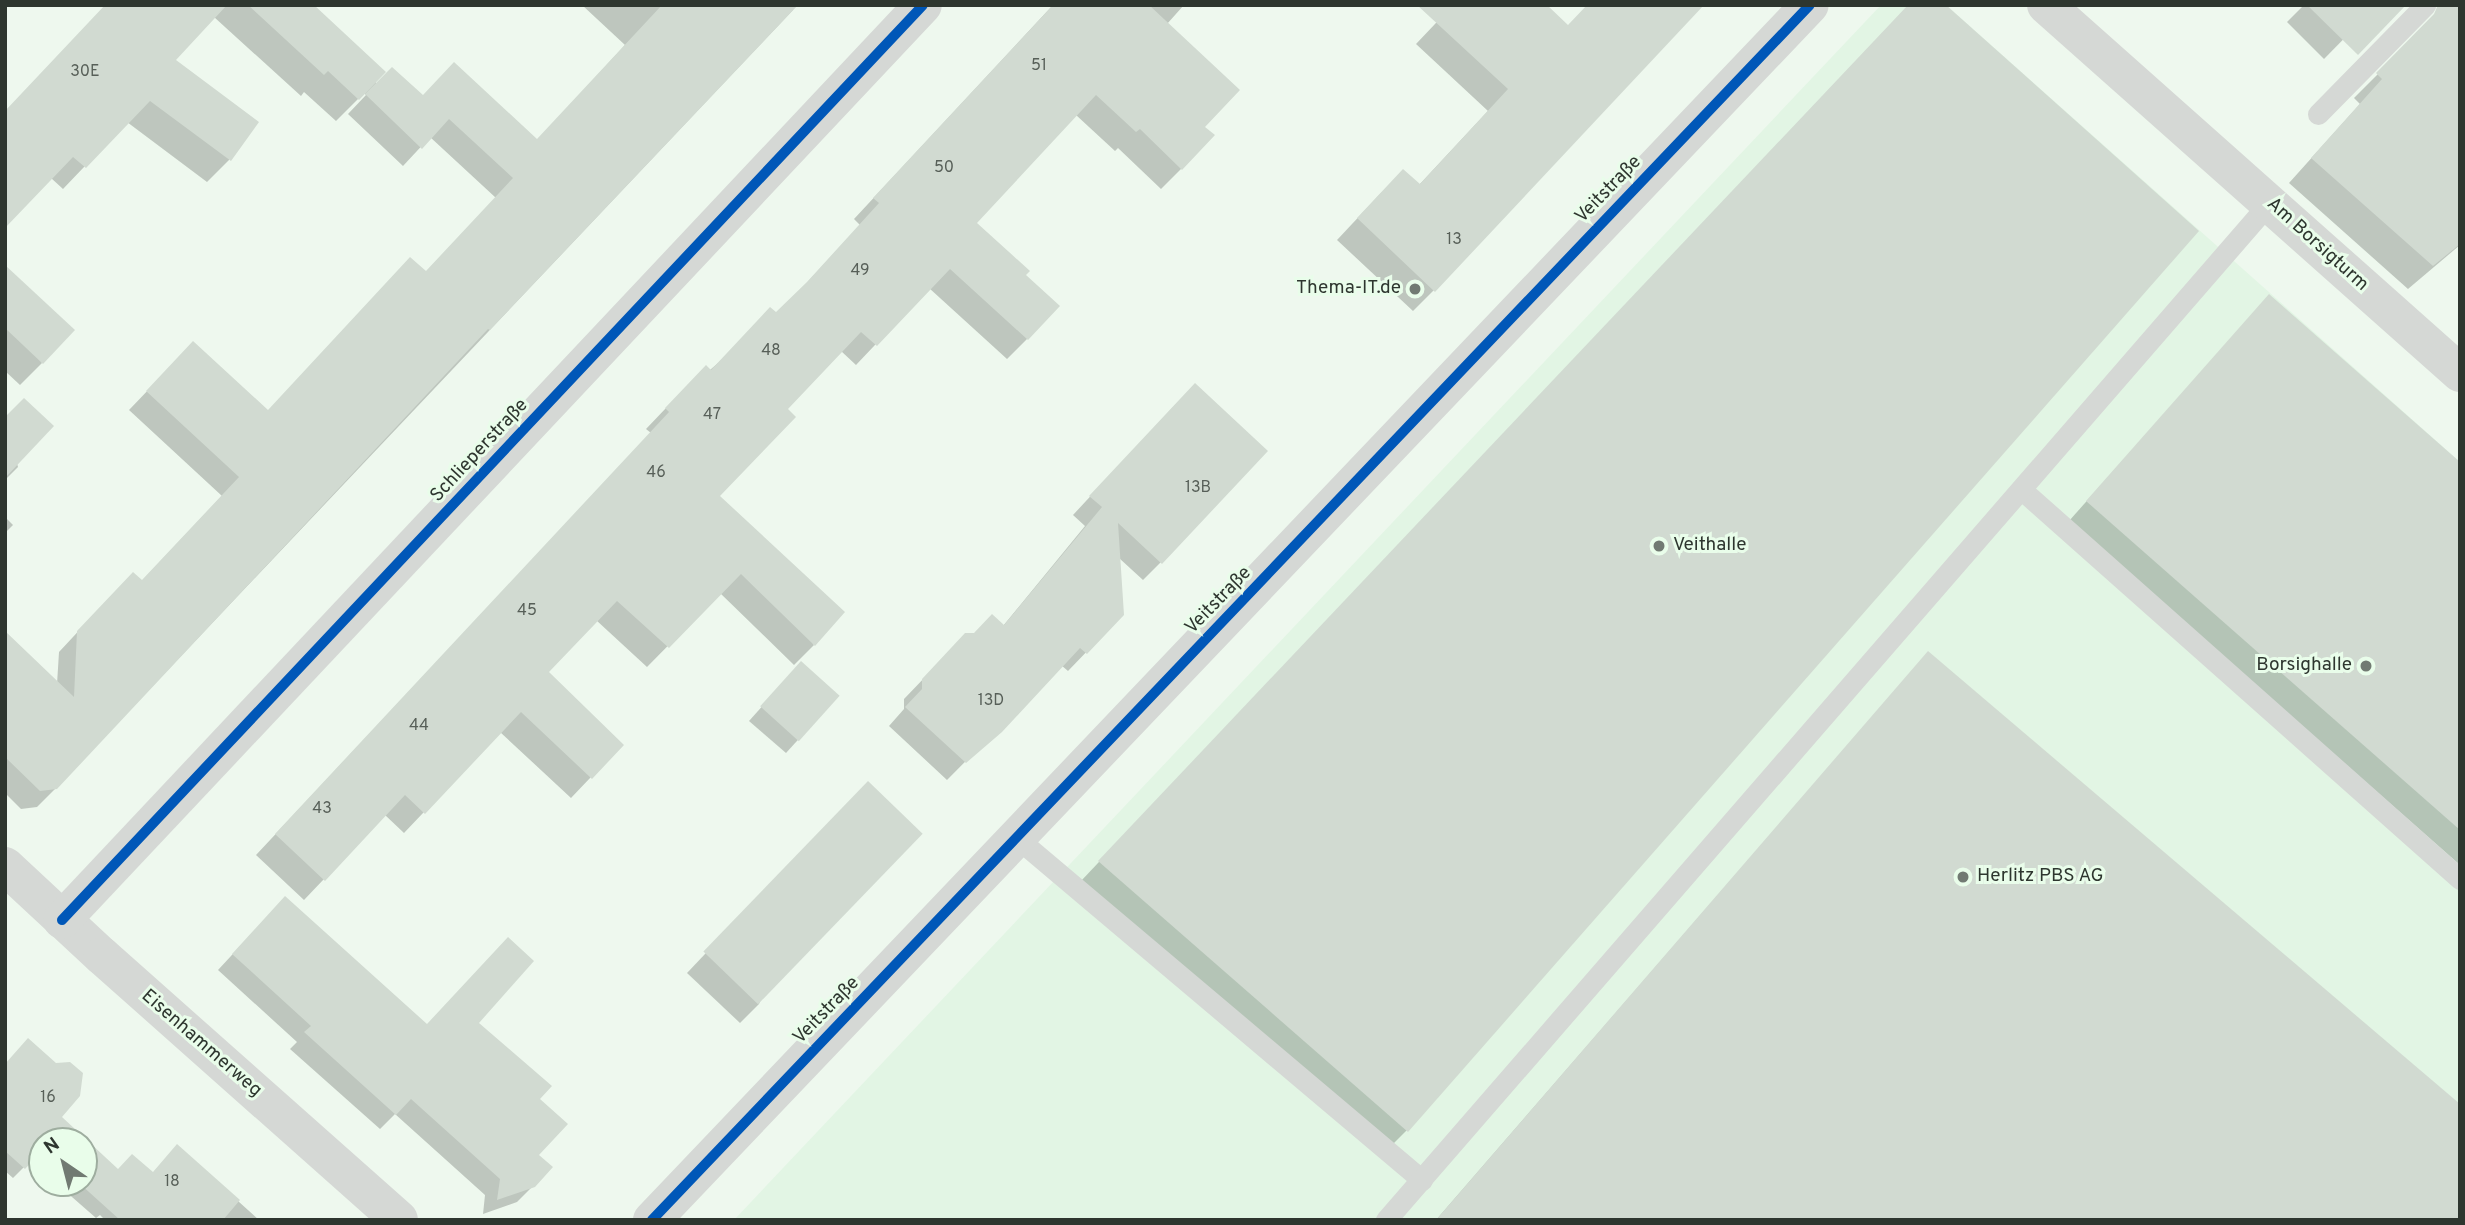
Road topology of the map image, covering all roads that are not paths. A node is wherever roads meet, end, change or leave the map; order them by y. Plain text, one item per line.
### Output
1 (923, 5) edge
2 (1810, 5) edge
3 (2046, 5) edge
4 (2426, 5) edge
5 (2318, 114) dead end
6 (2269, 203) junction
7 (2460, 373) edge
8 (2022, 490) junction
9 (1017, 838) junction
10 (5, 866) edge
11 (2460, 879) edge
12 (62, 920) junction
13 (1422, 1180) junction
14 (398, 1220) edge
15 (652, 1220) edge
16 (1386, 1220) edge

1 - 12 street, Schlieperstraße
2 - 9 street, Veitstraße
3 - 6 street, Am Borsigturm
4 - 5 lane
6 - 7 street, Am Borsigturm
6 - 8 lane
8 - 11 lane
8 - 13 lane
9 - 13 lane
9 - 15 street, Veitstraße
10 - 12 street, Eisenhammerweg
12 - 14 street, Eisenhammerweg
13 - 16 lane

